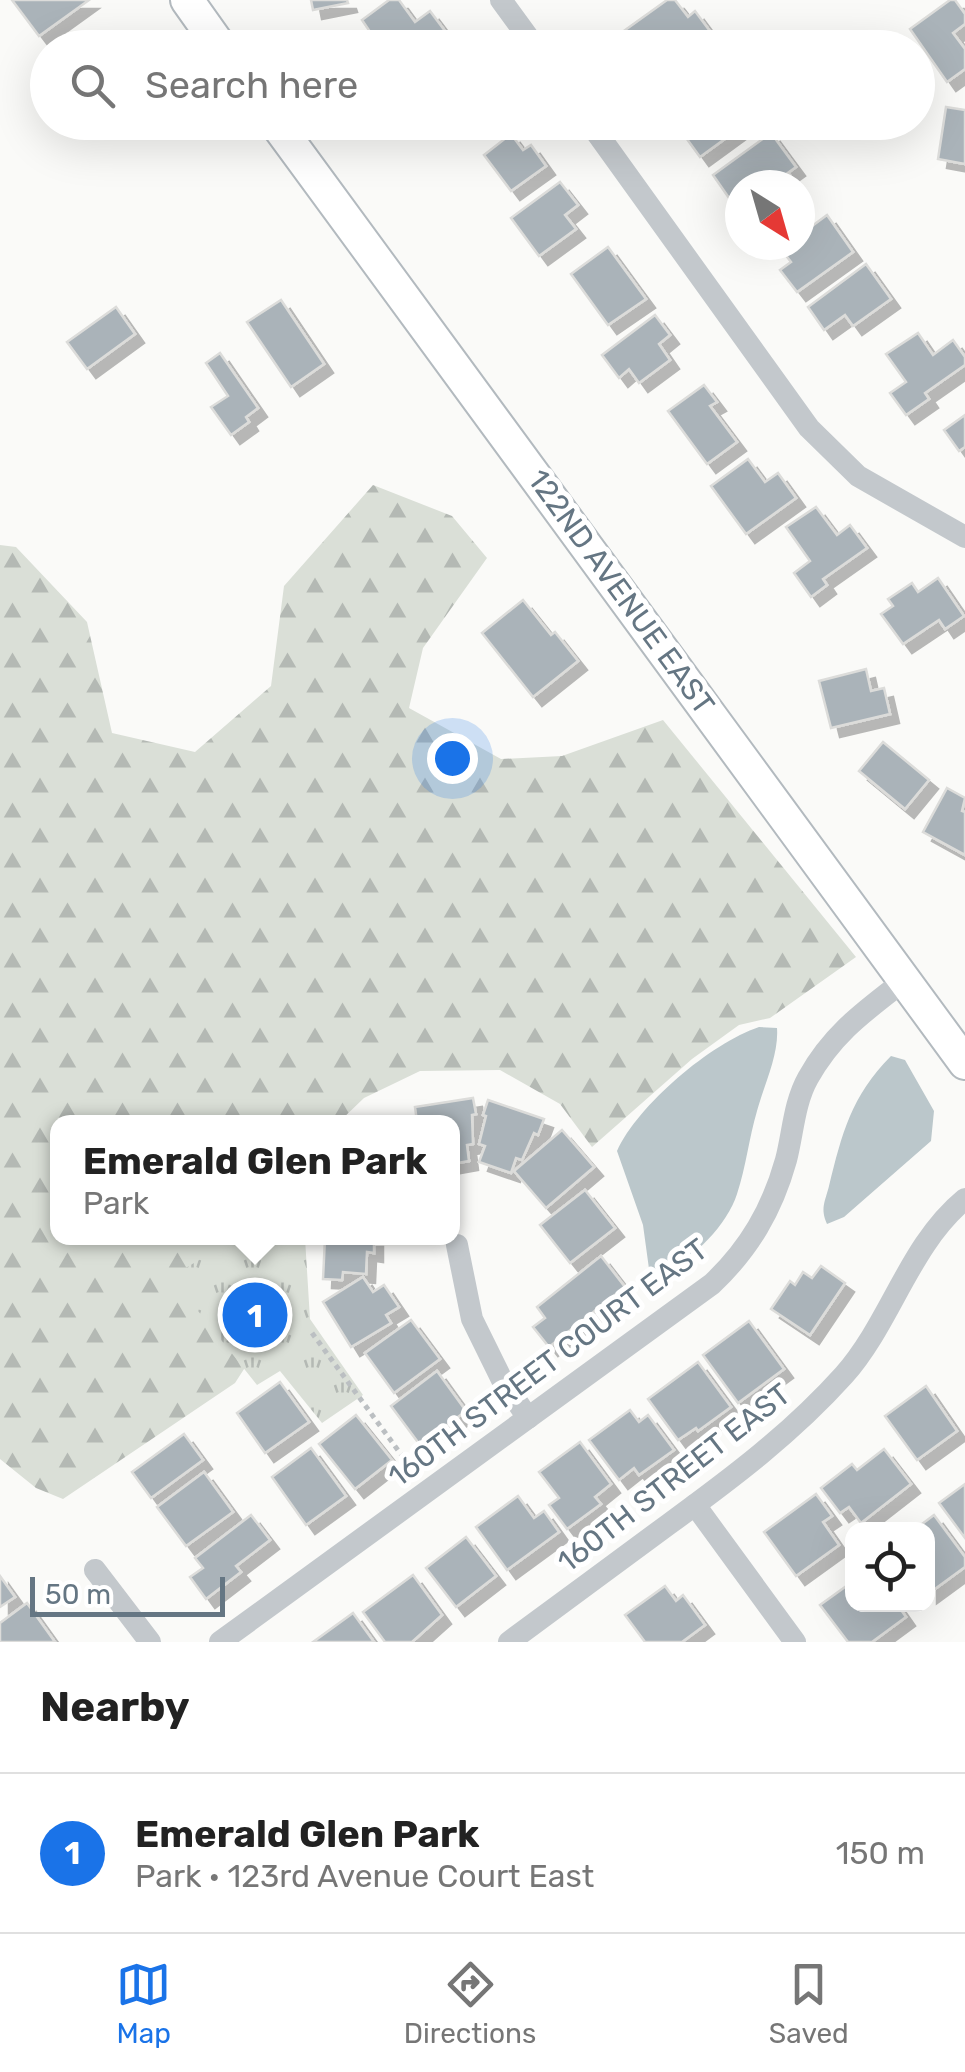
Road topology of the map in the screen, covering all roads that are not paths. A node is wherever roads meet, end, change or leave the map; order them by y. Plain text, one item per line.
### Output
1 (187, 0) edge
2 (501, 0) edge
3 (208, 30) edge
4 (523, 30) edge
5 (288, 140) edge
6 (602, 140) edge
7 (965, 537) edge
8 (905, 980) junction
9 (965, 1063) edge
10 (965, 1200) edge
11 (457, 1245) edge
12 (528, 1418) junction
13 (695, 1505) junction
14 (94, 1570) dead end
15 (150, 1642) edge
16 (220, 1642) edge
17 (509, 1642) edge
18 (795, 1642) edge

1 - 3 main road
2 - 4 street
5 - 8 main road, 122ND AVENUE EAST
6 - 7 street
8 - 9 main road, 122ND AVENUE EAST
8 - 12 street, 160TH STREET COURT EAST
10 - 13 street, 160TH STREET EAST
11 - 12 street
12 - 16 street, 160TH STREET COURT EAST
13 - 17 street, 160TH STREET EAST
13 - 18 street
14 - 15 street

